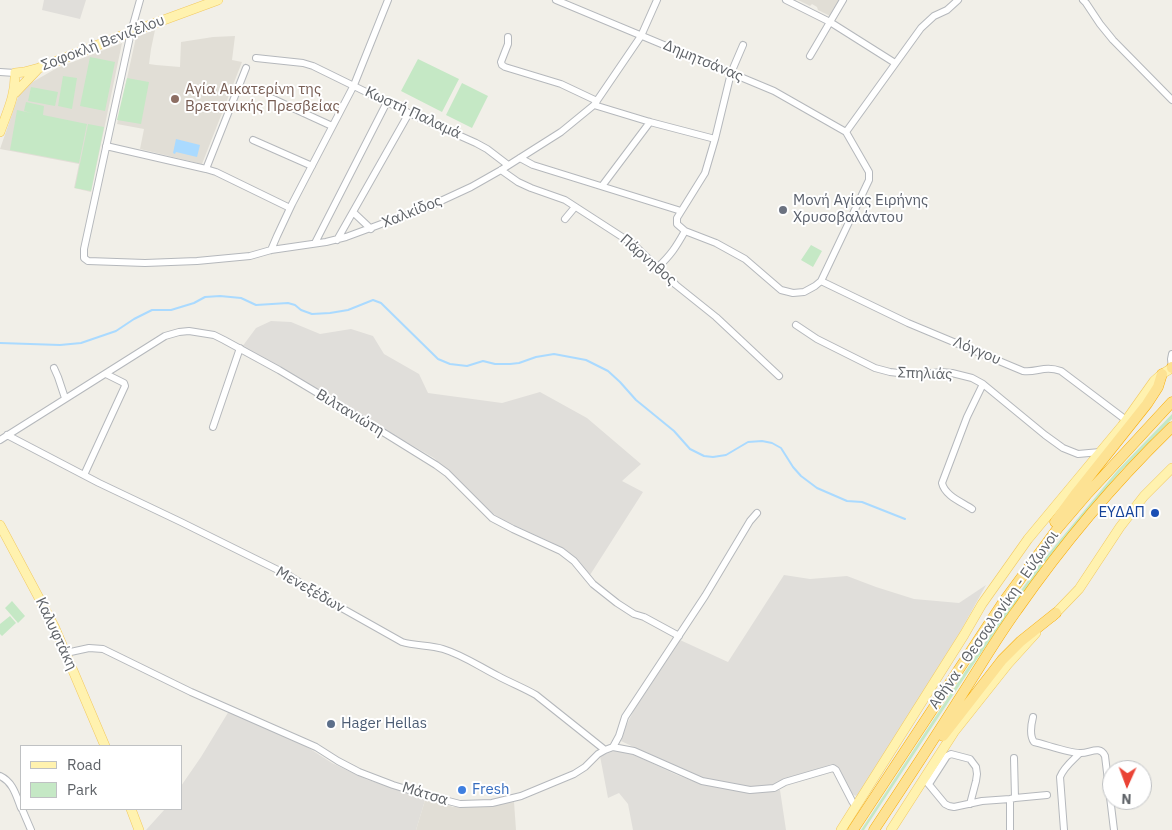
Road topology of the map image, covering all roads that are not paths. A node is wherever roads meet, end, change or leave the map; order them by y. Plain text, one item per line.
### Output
1 (140, 0) edge
2 (218, 0) edge
3 (388, 0) edge
4 (556, 0) edge
5 (657, 0) edge
6 (786, 0) edge
7 (843, 0) edge
8 (958, 0) edge
9 (1083, 0) edge
10 (830, 22) junction
11 (131, 32) junction
12 (641, 36) junction
13 (508, 37) dead end
14 (743, 45) dead end
15 (810, 56) dead end
16 (256, 58) dead end
17 (895, 63) junction
18 (39, 68) junction
19 (246, 68) dead end
20 (0, 72) edge
21 (15, 73) junction
22 (731, 73) junction
23 (354, 86) junction
24 (14, 95) junction
25 (271, 98) dead end
26 (1172, 100) edge
27 (387, 102) junction
28 (596, 103) junction
29 (409, 113) junction
30 (650, 122) junction
31 (332, 126) junction
32 (0, 132) edge
33 (846, 132) junction
34 (715, 139) junction
35 (253, 140) dead end
36 (106, 146) junction
37 (520, 158) junction
38 (508, 165) junction
39 (312, 166) junction
40 (206, 169) junction
41 (501, 170) junction
42 (602, 186) junction
43 (575, 207) junction
44 (290, 208) junction
45 (681, 211) junction
46 (353, 212) junction
47 (565, 219) dead end
48 (371, 229) junction
49 (685, 231) junction
50 (337, 240) junction
51 (314, 244) junction
52 (271, 250) junction
53 (657, 268) junction
54 (821, 281) junction
55 (796, 325) dead end
56 (240, 348) junction
57 (1172, 354) edge
58 (54, 368) dead end
59 (1172, 368) edge
60 (106, 374) junction
61 (1162, 374) junction
62 (780, 376) dead end
63 (983, 384) junction
64 (66, 398) junction
65 (1172, 402) edge
66 (1126, 420) junction
67 (213, 428) dead end
68 (1172, 428) edge
69 (7, 435) junction
70 (0, 440) edge
71 (1100, 452) junction
72 (1172, 468) edge
73 (84, 475) junction
74 (972, 509) dead end
75 (757, 513) dead end
76 (0, 525) edge
77 (2, 537) edge
78 (1025, 573) junction
79 (1056, 613) junction
80 (679, 636) junction
81 (66, 653) junction
82 (1033, 717) dead end
83 (105, 745) edge
84 (613, 747) junction
85 (604, 750) junction
86 (1079, 754) junction
87 (1014, 758) dead end
88 (922, 759) junction
89 (0, 776) edge
90 (927, 781) junction
91 (1047, 795) dead end
92 (1012, 798) junction
93 (20, 804) edge
94 (970, 804) junction
95 (856, 806) junction
96 (23, 810) edge
97 (131, 810) edge
98 (31, 830) edge
99 (139, 830) edge
100 (841, 830) edge
101 (853, 830) edge
102 (874, 830) edge
103 (891, 830) edge
104 (1010, 830) edge
105 (1064, 830) edge
106 (1114, 830) edge

1 - 11 street
2 - 11 main road, Σοφοκλή Βενιζέλου
3 - 23 street
4 - 12 street, Δημητσάνας
5 - 12 street, Χαλκίδος
6 - 10 street
7 - 10 street
8 - 17 street
9 - 26 street
10 - 15 street
10 - 17 street
11 - 18 main road, Σοφοκλή Βενιζέλου
11 - 36 street
12 - 22 street, Δημητσάνας
12 - 28 street, Χαλκίδος
13 - 28 street
14 - 22 street
16 - 23 street, Κωστή Παλαμά
17 - 33 street
18 - 21 main road, Σοφοκλή Βενιζέλου
18 - 24 main road
19 - 40 street
20 - 21 street
21 - 24 main road
22 - 33 street, Δημητσάνας
22 - 34 street
23 - 27 street, Κωστή Παλαμά
23 - 31 street
24 - 32 main road
25 - 31 street
27 - 29 street, Κωστή Παλαμά
27 - 51 street
28 - 30 street
28 - 37 street, Χαλκίδος
29 - 38 street, Κωστή Παλαμά
29 - 46 street
30 - 34 street
30 - 42 street
31 - 39 street
33 - 54 street
34 - 45 street
35 - 39 street
36 - 40 street
36 - 52 street, Χαλκίδος
37 - 38 street, Χαλκίδος
37 - 42 street
38 - 41 street, Χαλκίδος
39 - 44 street
40 - 44 street
41 - 43 street, Πάρνηθος
41 - 48 street, Χαλκίδος
42 - 45 street
43 - 47 street
43 - 53 street, Πάρνηθος
44 - 52 street
45 - 49 street
46 - 48 street
46 - 50 street
48 - 50 street, Χαλκίδος
49 - 53 street
49 - 54 street
50 - 51 street, Χαλκίδος
51 - 52 street, Χαλκίδος
53 - 62 street, Πάρνηθος
54 - 66 street, Λόγγου
55 - 63 street, Σπηλιάς
56 - 60 street, Βιλτανιώτη
56 - 67 street
56 - 80 street, Βιλτανιώτη
57 - 59 street
58 - 64 street
59 - 61 main road
60 - 64 street, Βιλτανιώτη
60 - 73 street
61 - 66 main road
61 - 78 highway
63 - 71 street, Σπηλιάς
63 - 74 street
64 - 69 street, Βιλτανιώτη
65 - 78 highway, Αθήνα - Θεσσαλονίκη - Εύζωνοι
66 - 71 main road
68 - 88 highway, Αθήνα - Θεσσαλονίκη - Εύζωνοι
69 - 70 street, Βιλτανιώτη
69 - 73 street, Μενεξέδων
71 - 95 main road
72 - 79 main road
73 - 85 street, Μενεξέδων
75 - 80 street
76 - 77 main road, Καλυφτάκη
77 - 81 main road, Καλυφτάκη
78 - 101 highway, Αθήνα - Θεσσαλονίκη - Εύζωνοι
79 - 88 highway
79 - 90 main road
80 - 84 street
81 - 83 main road, Καλυφτάκη
81 - 85 street, Μάτσα
82 - 86 street
84 - 85 street, Μάτσα
84 - 95 street
86 - 105 street
86 - 106 street
87 - 92 street
88 - 102 highway, Αθήνα - Θεσσαλονίκη - Εύζωνοι
89 - 93 street
90 - 94 street
90 - 94 street
90 - 103 main road
91 - 92 street
92 - 94 street
92 - 104 street
95 - 100 main road
96 - 98 street
97 - 99 main road

